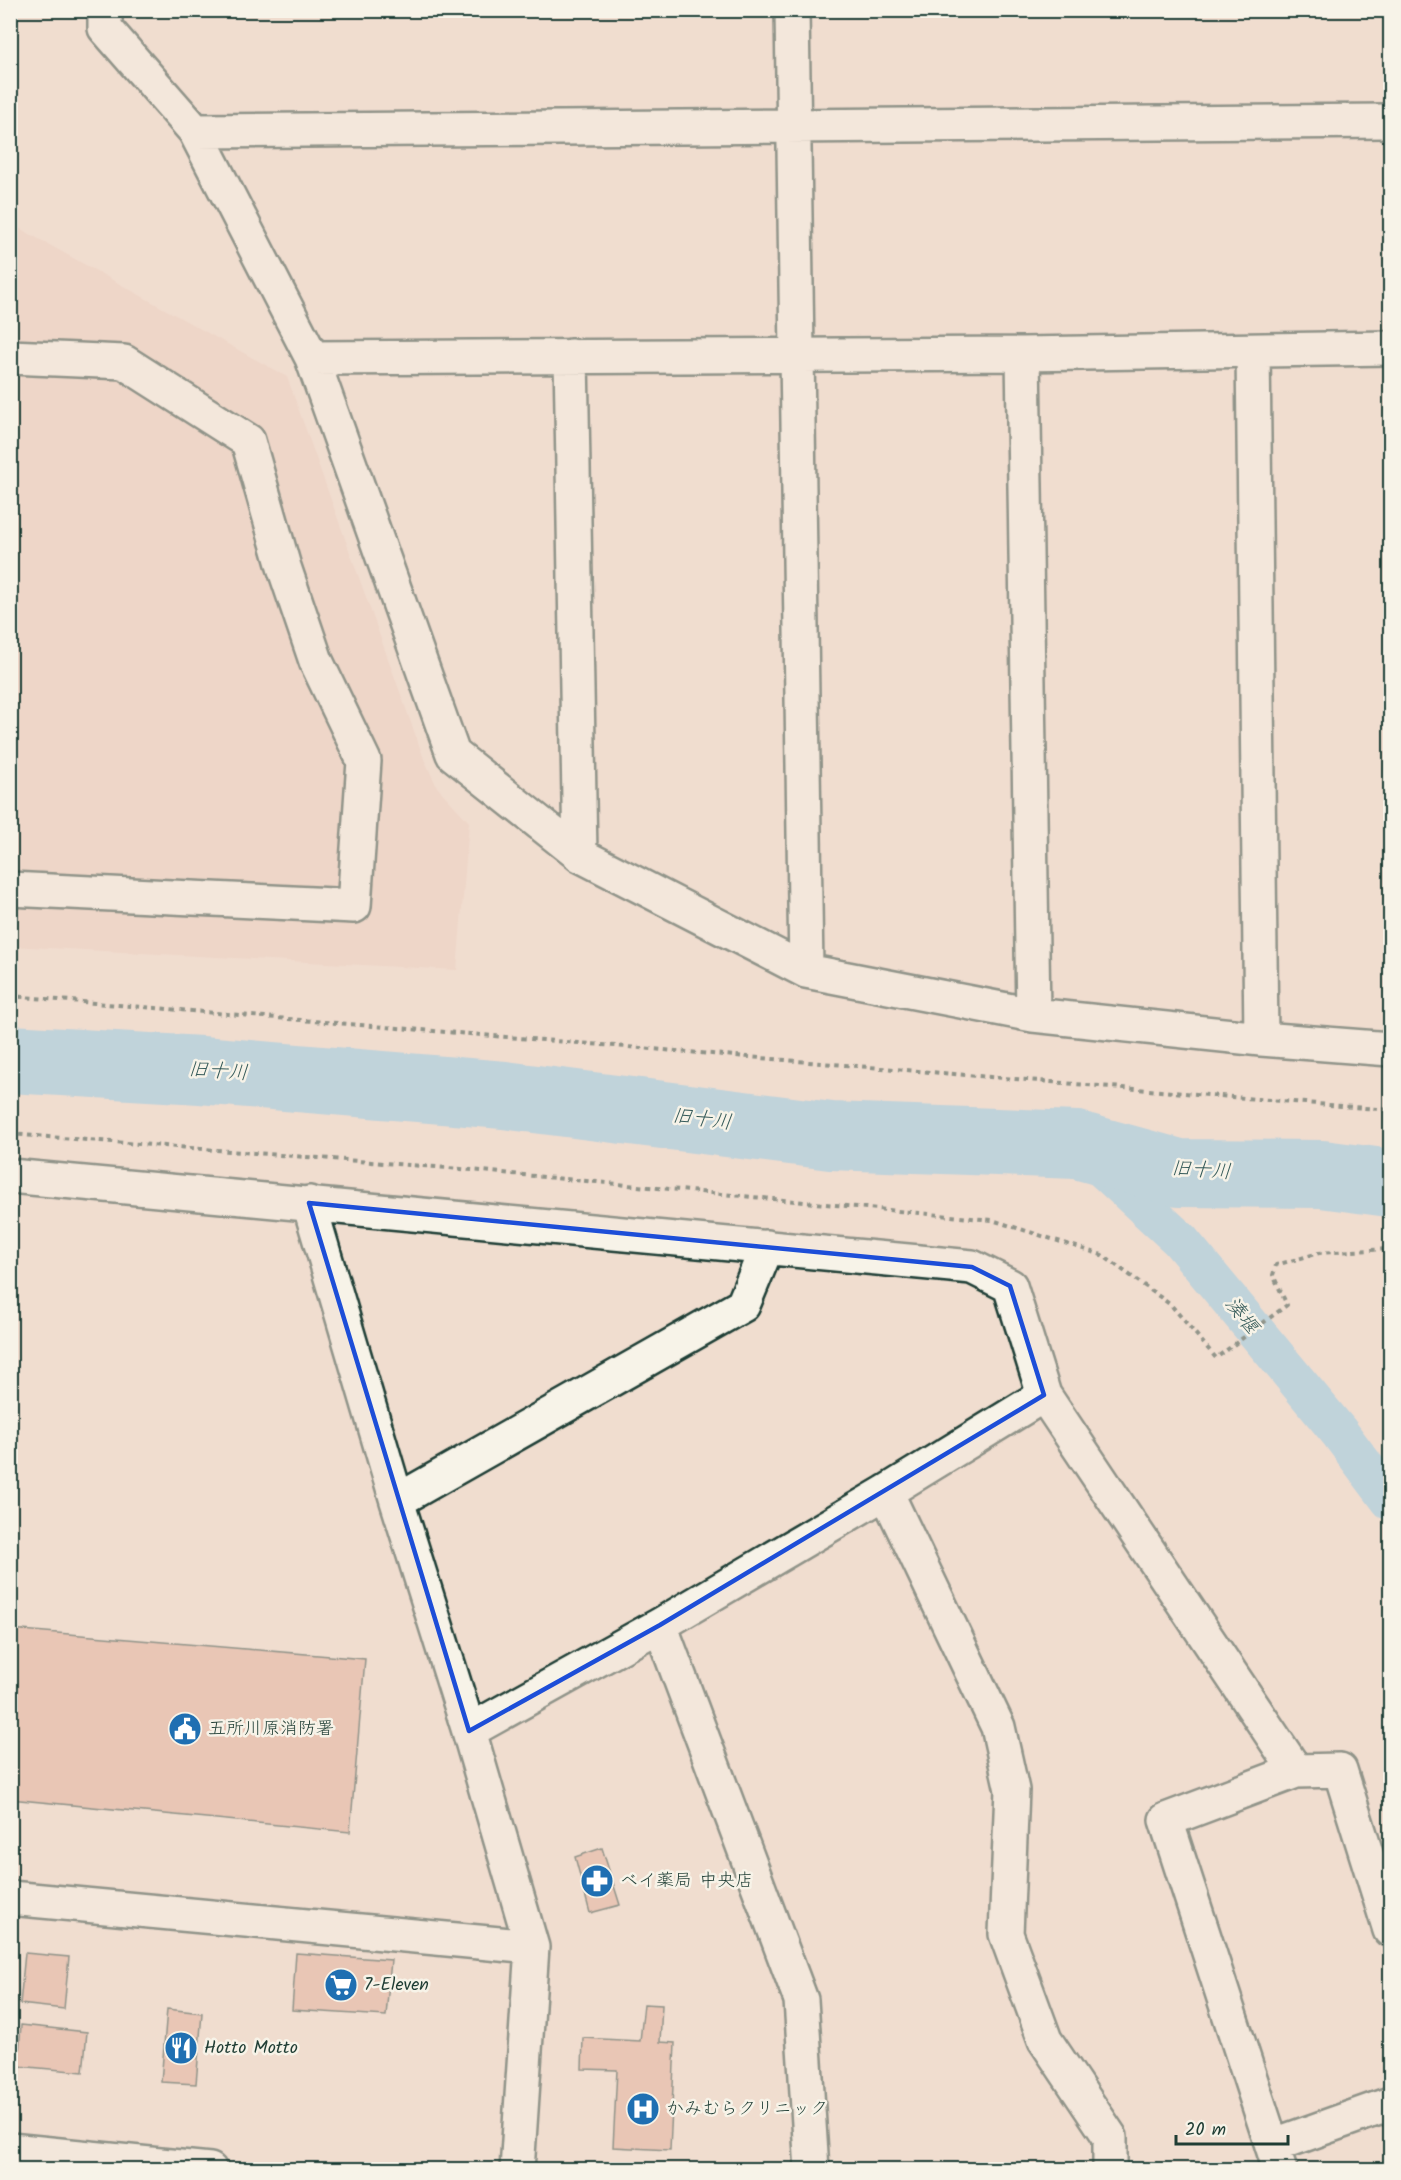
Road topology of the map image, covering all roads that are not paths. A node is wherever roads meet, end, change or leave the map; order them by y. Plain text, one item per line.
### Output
1 (105, 10) edge
2 (792, 10) edge
3 (1390, 121) edge
4 (793, 126) junction
5 (195, 131) junction
6 (1390, 348) edge
7 (1253, 351) junction
8 (1023, 354) junction
9 (571, 356) junction
10 (798, 356) junction
11 (10, 357) edge
12 (312, 358) junction
13 (580, 855) junction
14 (10, 889) edge
15 (806, 971) junction
16 (1033, 1015) junction
17 (1261, 1039) junction
18 (1390, 1049) edge
19 (10, 1176) edge
20 (309, 1203) junction
21 (767, 1247) junction
22 (1044, 1395) junction
23 (886, 1492) junction
24 (397, 1501) junction
25 (660, 1625) junction
26 (469, 1731) junction
27 (1296, 1771) junction
28 (10, 1898) edge
29 (1390, 1930) edge
30 (532, 1947) junction
31 (1390, 2104) edge
32 (10, 2150) edge
33 (1276, 2158) edge
34 (210, 2169) edge
35 (517, 2169) edge
36 (812, 2169) edge
37 (1110, 2169) edge

1 - 5 street
2 - 4 street
3 - 4 street
4 - 5 street
4 - 10 street
5 - 12 street
6 - 7 street
7 - 8 street
7 - 17 street
8 - 10 street
8 - 16 street
9 - 10 street
9 - 12 street
9 - 13 street
10 - 15 street
11 - 14 street
12 - 13 street
13 - 15 street
15 - 16 street
16 - 17 street
17 - 18 street
19 - 20 street
20 - 21 street
20 - 24 street
21 - 22 street
21 - 24 street
22 - 23 street
22 - 27 street
23 - 25 street
23 - 37 street
24 - 26 street
25 - 26 street
25 - 36 street
26 - 30 street
27 - 29 street
27 - 33 street
28 - 30 street
30 - 35 street
31 - 33 street
32 - 34 street

